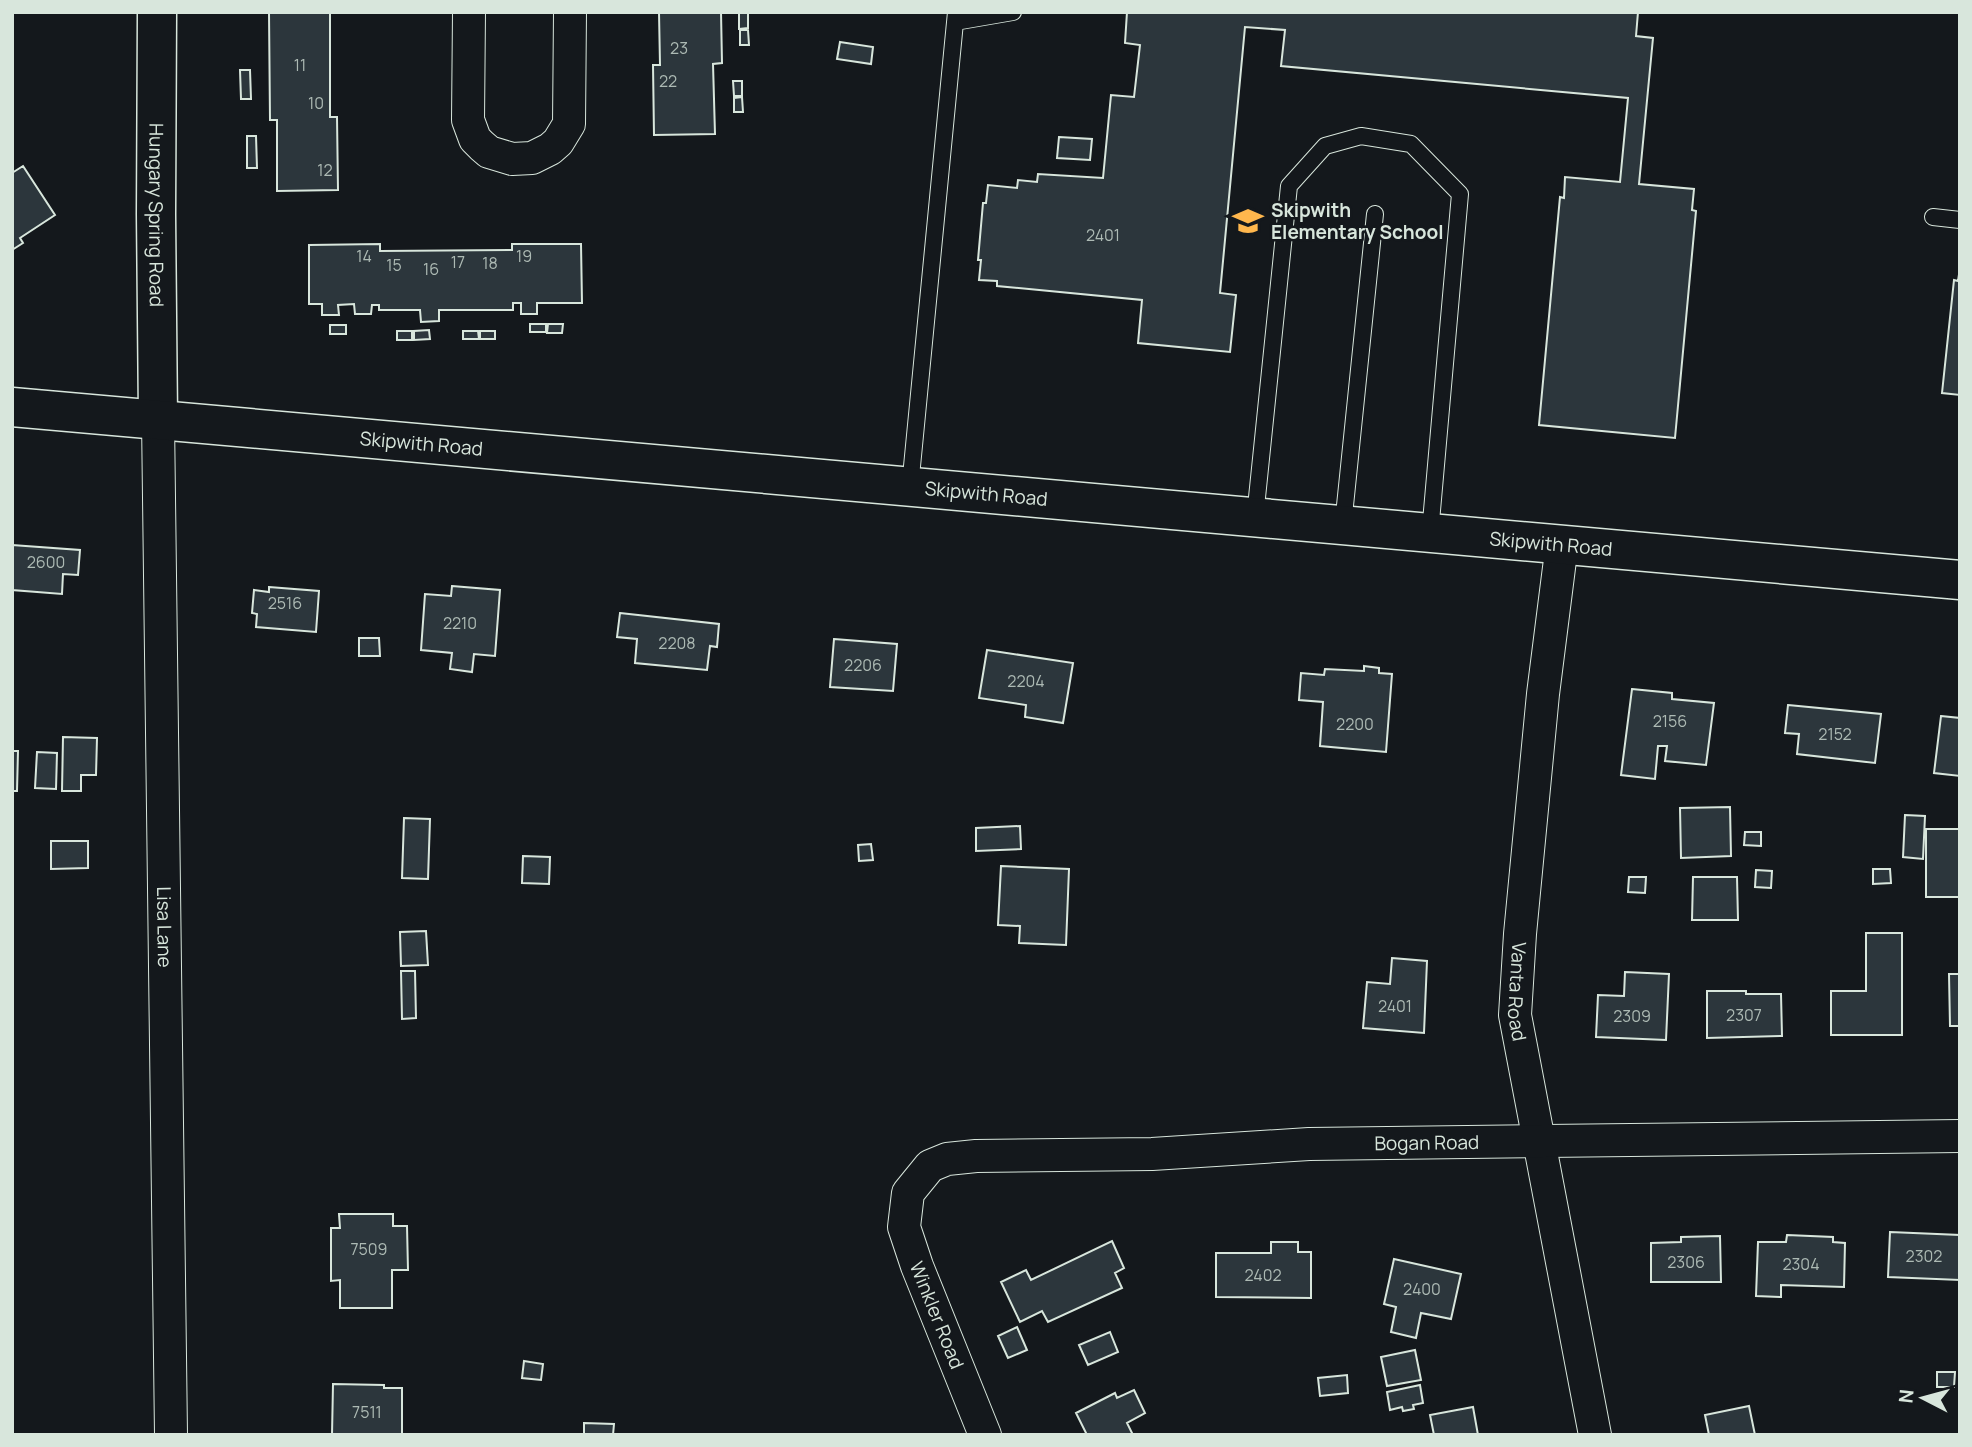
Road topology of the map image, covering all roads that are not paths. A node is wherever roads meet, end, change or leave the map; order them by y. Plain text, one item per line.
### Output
1 (157, 12) edge
2 (469, 12) edge
3 (570, 12) edge
4 (1013, 12) edge
5 (955, 17) edge
6 (1375, 214) dead end
7 (1933, 217) dead end
8 (1960, 220) edge
9 (12, 407) edge
10 (158, 419) junction
11 (910, 487) junction
12 (1255, 517) junction
13 (1343, 525) junction
14 (1430, 533) junction
15 (1562, 544) junction
16 (1960, 580) edge
17 (1960, 1136) edge
18 (1539, 1141) junction
19 (908, 1193) joint
20 (171, 1435) edge
21 (985, 1435) edge
22 (1595, 1435) edge

1 - 10 main road, Hungary Spring Road
2 - 3 street
4 - 5 lane
5 - 11 lane
6 - 13 lane
7 - 8 lane
9 - 10 main road, Skipwith Road
10 - 11 main road, Skipwith Road
10 - 20 street, Lisa Lane
11 - 12 main road, Skipwith Road
12 - 13 main road, Skipwith Road
12 - 14 lane
13 - 14 main road, Skipwith Road
14 - 15 main road, Skipwith Road
15 - 16 main road, Skipwith Road
15 - 18 street, Vanta Road
17 - 18 street, Bogan Road
18 - 19 street, Bogan Road
18 - 22 street, Vanta Road
19 - 21 street, Winkler Road

